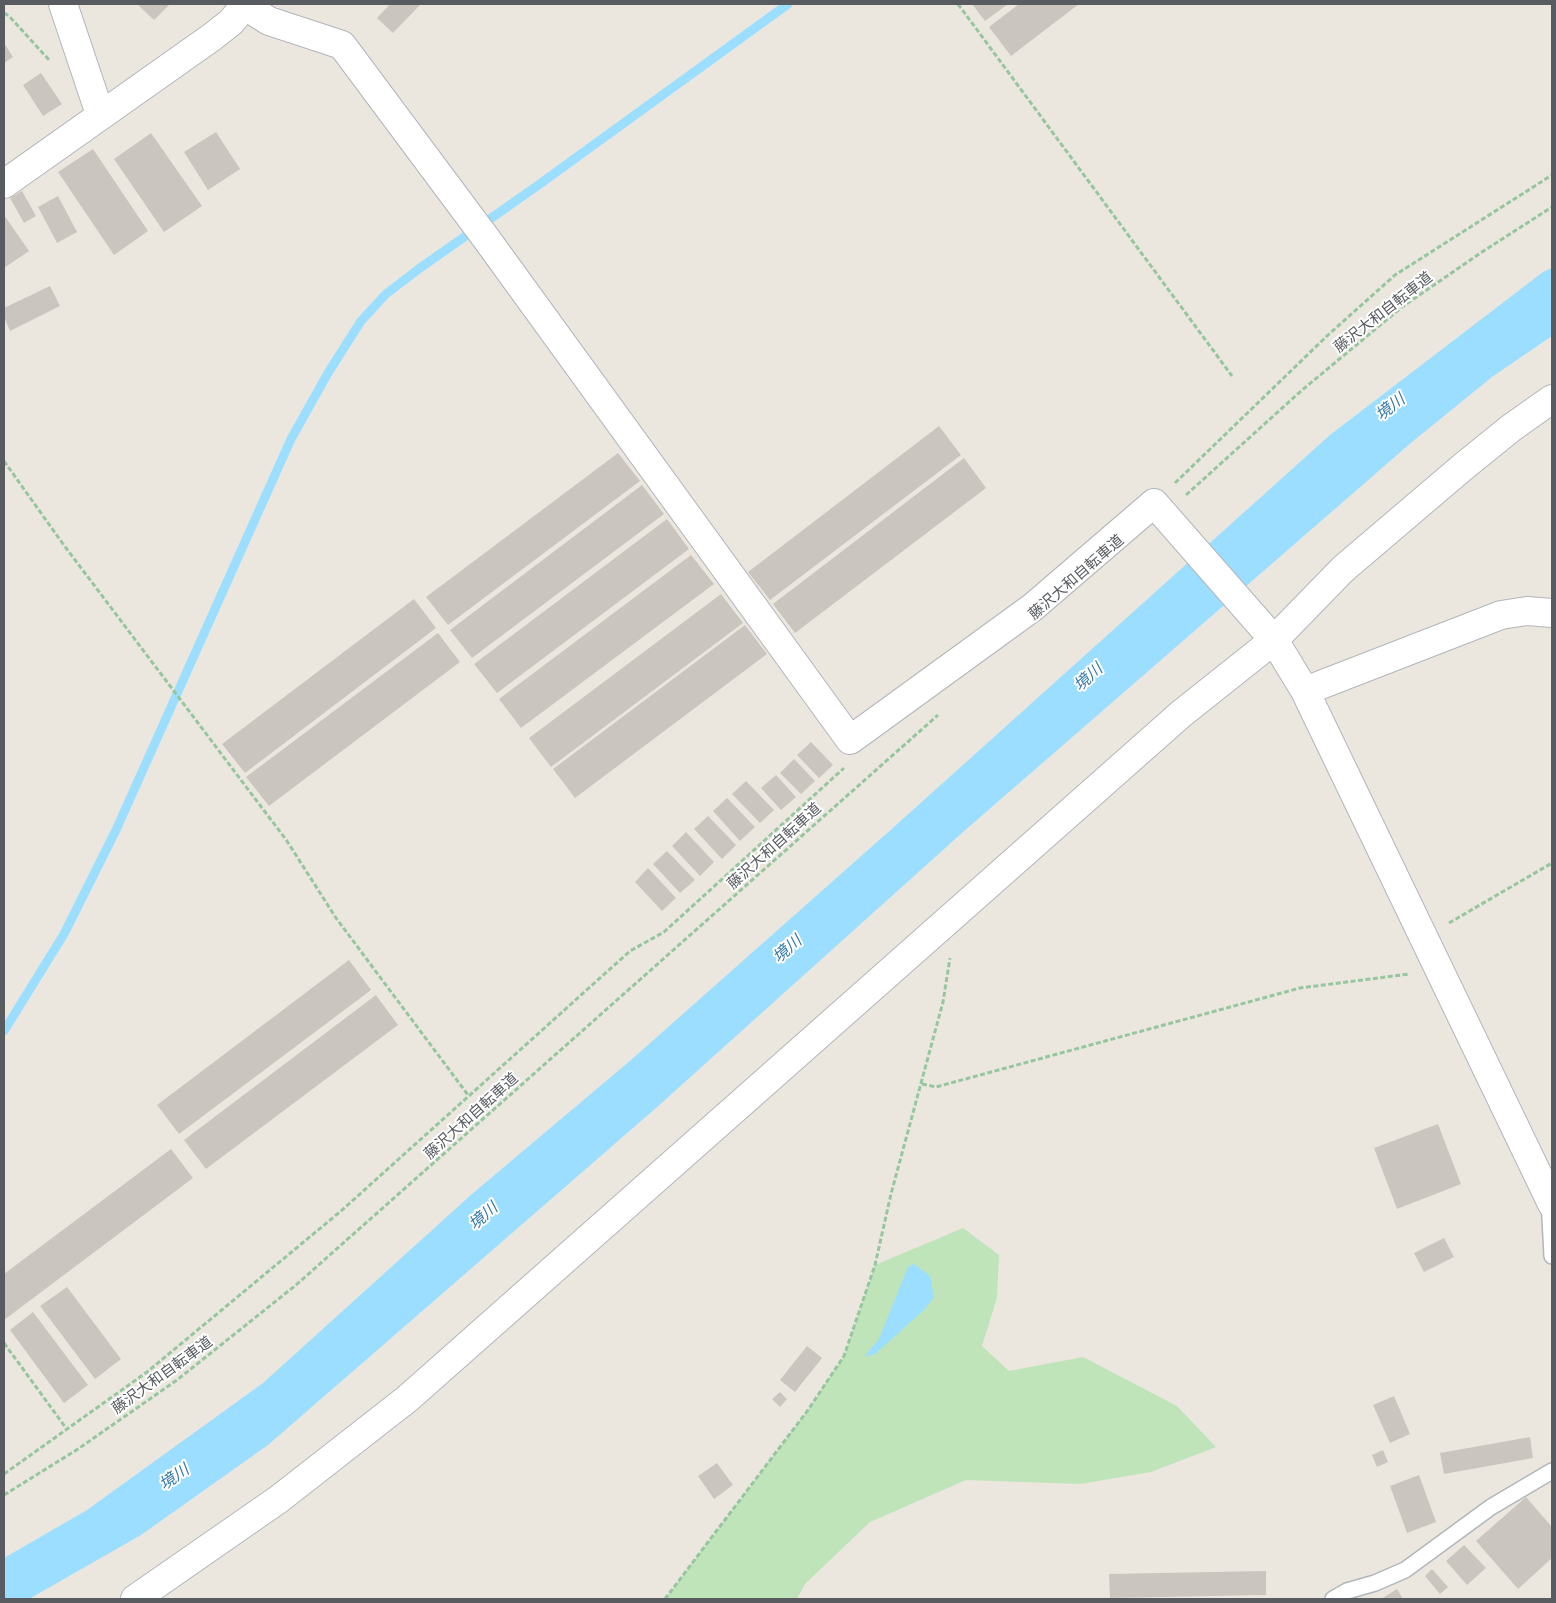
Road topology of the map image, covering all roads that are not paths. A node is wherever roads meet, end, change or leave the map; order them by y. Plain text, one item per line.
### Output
1 (63, 4) edge
2 (246, 5) edge
3 (100, 114) junction
4 (4, 184) edge
5 (1552, 400) edge
6 (1552, 613) edge
7 (1269, 634) junction
8 (1305, 691) junction
9 (1551, 1201) edge
10 (1552, 1256) edge
11 (1552, 1471) edge
12 (135, 1599) edge
13 (1333, 1599) edge

1 - 3 street
2 - 3 street
2 - 7 street
3 - 4 street
5 - 7 street
6 - 8 street
7 - 8 street
7 - 12 street
8 - 9 street
9 - 10 lane
11 - 13 lane

